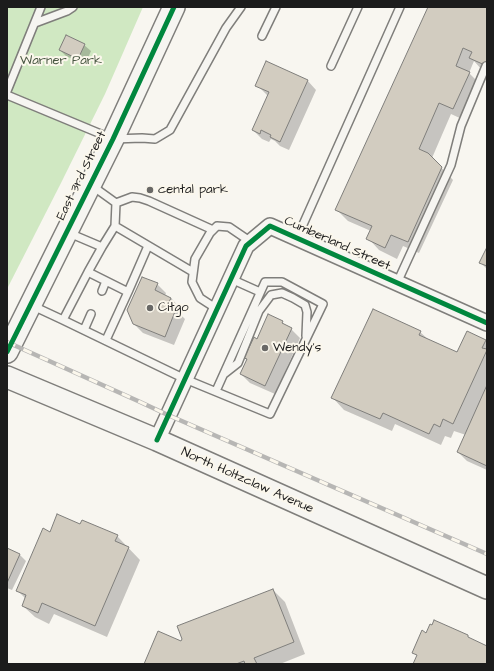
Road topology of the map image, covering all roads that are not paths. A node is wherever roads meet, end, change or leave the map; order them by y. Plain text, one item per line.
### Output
1 (42, 7) edge
2 (73, 7) edge
3 (174, 7) edge
4 (241, 7) edge
5 (276, 7) edge
6 (358, 7) edge
7 (400, 7) edge
8 (35, 23) junction
9 (262, 36) dead end
10 (331, 66) dead end
11 (486, 66) dead end
12 (7, 91) edge
13 (7, 95) edge
14 (113, 139) junction
15 (90, 185) junction
16 (116, 203) junction
17 (115, 226) junction
18 (213, 230) junction
19 (67, 232) junction
20 (297, 238) junction
21 (251, 242) junction
22 (148, 246) junction
23 (102, 247) junction
24 (88, 272) junction
25 (193, 272) junction
26 (231, 279) junction
27 (106, 281) junction
28 (397, 283) junction
29 (102, 291) dead end
30 (128, 292) junction
31 (260, 292) junction
32 (30, 304) junction
33 (217, 309) junction
34 (91, 314) dead end
35 (63, 320) junction
36 (487, 323) edge
37 (84, 330) junction
38 (106, 340) junction
39 (306, 340) junction
40 (7, 352) edge
41 (223, 375) junction
42 (7, 377) edge
43 (185, 379) junction
44 (216, 391) junction
45 (157, 440) junction
46 (487, 588) edge

1 - 8 lane
2 - 8 lane
3 - 14 main road, East 3rd Street
4 - 14 lane
5 - 9 lane
6 - 10 lane
7 - 20 lane
8 - 12 lane
11 - 28 lane
13 - 14 lane
14 - 15 main road, East 3rd Street
15 - 16 lane
15 - 19 main road, East 3rd Street
16 - 17 lane
16 - 18 lane
17 - 22 lane
17 - 23 lane
18 - 21 lane
18 - 25 lane
19 - 23 lane
19 - 32 main road, East 3rd Street
20 - 21 street, Cumberland Street
20 - 28 street, Cumberland Street
21 - 26 street, Cumberland Street
22 - 25 lane
22 - 30 lane
23 - 24 lane
24 - 27 lane
24 - 35 lane
25 - 33 lane
26 - 31 lane
26 - 33 street, Cumberland Street
27 - 29 lane
27 - 30 lane
28 - 36 street, Cumberland Street
30 - 38 lane
31 - 39 lane
31 - 41 lane
32 - 35 lane
32 - 40 main road, East 3rd Street
33 - 43 street, Cumberland Street
34 - 37 lane
35 - 37 lane
37 - 38 lane
38 - 43 lane
39 - 41 lane
39 - 44 lane
41 - 44 lane
42 - 45 main road, North Holtzclaw Avenue
43 - 44 lane
43 - 45 street, Cumberland Street
45 - 46 main road, North Holtzclaw Avenue

